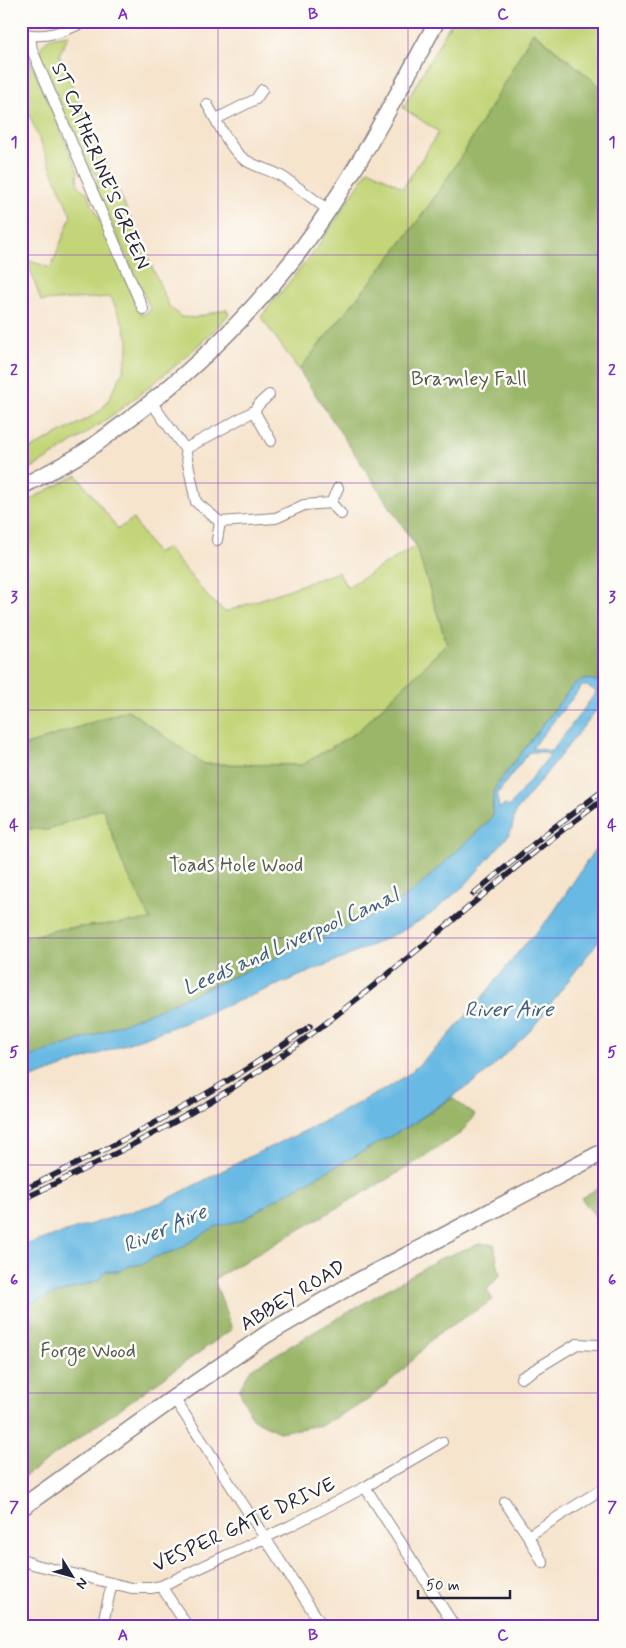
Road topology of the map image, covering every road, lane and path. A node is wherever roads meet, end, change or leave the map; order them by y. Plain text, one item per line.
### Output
1 (86, 21) edge
2 (437, 21) edge
3 (25, 34) edge
4 (262, 90) dead end
5 (207, 104) dead end
6 (216, 119) junction
7 (328, 210) junction
8 (143, 309) dead end
9 (269, 395) dead end
10 (151, 402) junction
11 (254, 410) junction
12 (271, 441) dead end
13 (185, 448) junction
14 (21, 487) edge
15 (338, 488) dead end
16 (331, 503) junction
17 (341, 514) dead end
18 (220, 522) junction
19 (217, 540) dead end
20 (605, 1151) edge
21 (605, 1348) edge
22 (521, 1378) dead end
23 (174, 1398) junction
24 (442, 1442) dead end
25 (365, 1486) junction
26 (605, 1487) edge
27 (505, 1502) dead end
28 (21, 1508) edge
29 (528, 1536) junction
30 (265, 1538) junction
31 (21, 1558) edge
32 (543, 1563) dead end
33 (112, 1584) junction
34 (161, 1586) junction
35 (102, 1627) edge
36 (188, 1627) edge
37 (323, 1627) edge
38 (455, 1627) edge

1 - 3 street
2 - 7 main road
3 - 8 street, ST CATHERINE'S GREEN
4 - 6 street
5 - 6 street
6 - 7 street
7 - 10 main road
9 - 11 street
10 - 13 street
10 - 14 main road
11 - 12 street
11 - 13 street
13 - 18 street
15 - 16 street
16 - 17 street
16 - 18 street
18 - 19 street
20 - 23 main road, ABBEY ROAD
21 - 22 street
23 - 28 main road, ABBEY ROAD
23 - 30 street
24 - 25 street, VESPER GATE DRIVE
25 - 30 street, VESPER GATE DRIVE
25 - 38 street
26 - 29 street
27 - 29 street
29 - 32 street
30 - 34 street, VESPER GATE DRIVE
30 - 37 street
31 - 33 street, VESPER GATE DRIVE
33 - 34 street, VESPER GATE DRIVE
33 - 35 street
34 - 36 street

